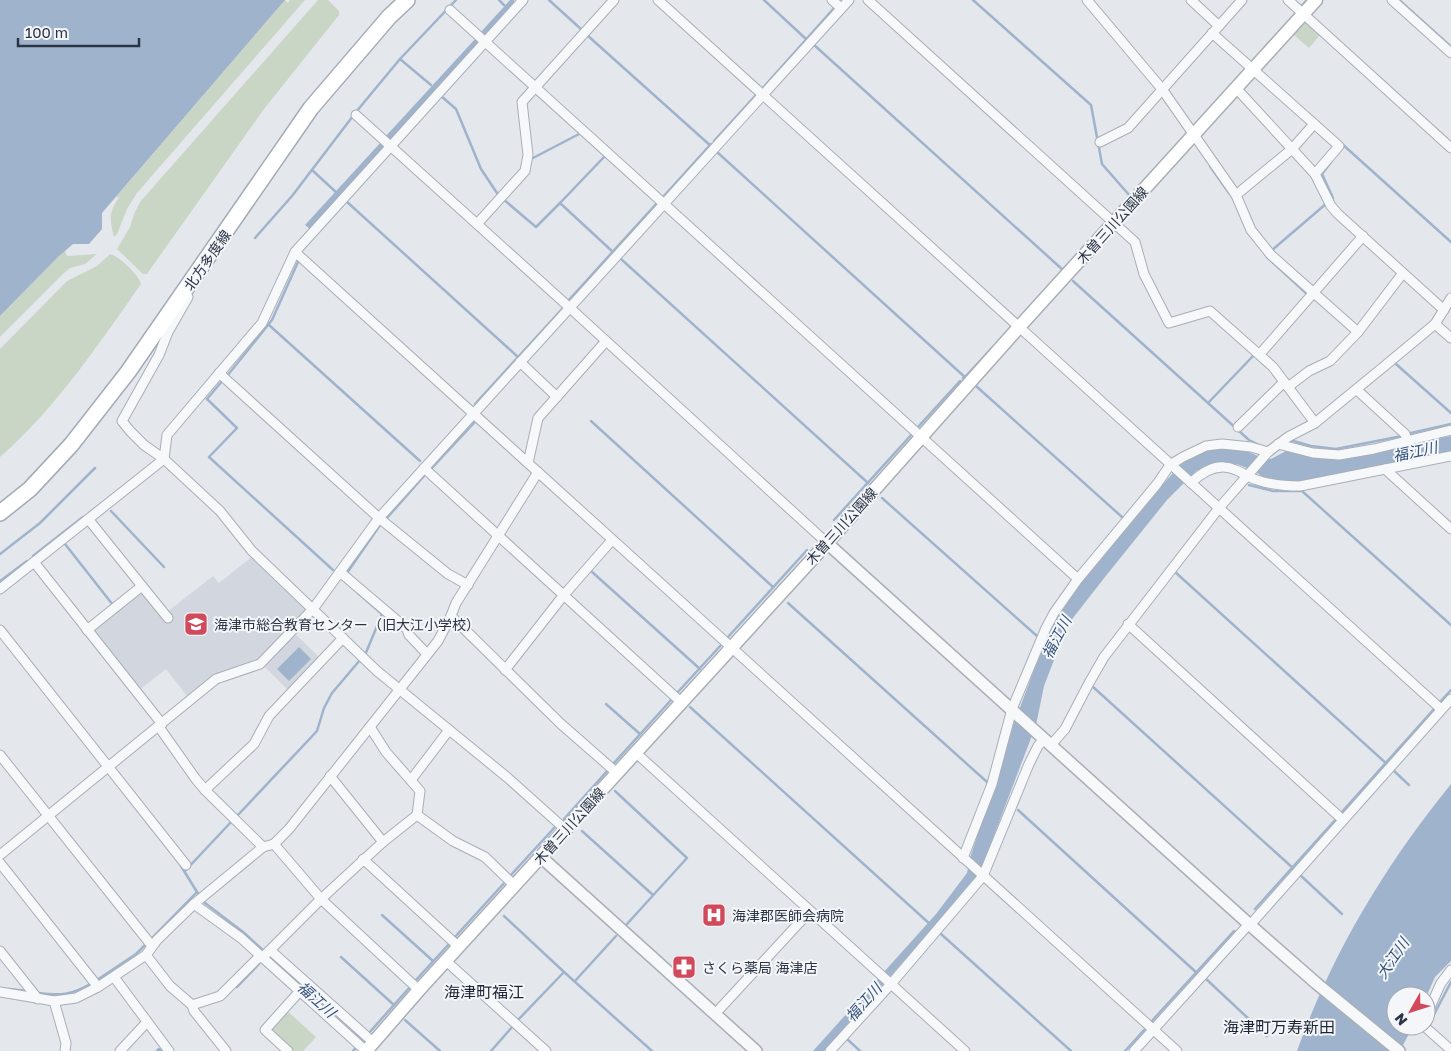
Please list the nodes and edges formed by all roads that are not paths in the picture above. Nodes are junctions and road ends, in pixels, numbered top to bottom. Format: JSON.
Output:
{"nodes":[{"id":1,"x":407,"y":0,"type":"edge"},
{"id":2,"x":614,"y":0,"type":"edge"},
{"id":3,"x":658,"y":0,"type":"edge"},
{"id":4,"x":832,"y":0,"type":"edge"},
{"id":5,"x":849,"y":0,"type":"edge"},
{"id":6,"x":868,"y":0,"type":"edge"},
{"id":7,"x":1087,"y":0,"type":"edge"},
{"id":8,"x":1190,"y":0,"type":"edge"},
{"id":9,"x":1242,"y":0,"type":"edge"},
{"id":10,"x":1288,"y":0,"type":"edge"},
{"id":11,"x":1316,"y":0,"type":"edge"},
{"id":12,"x":1392,"y":0,"type":"edge"},
{"id":13,"x":519,"y":1,"type":"edge"},
{"id":14,"x":841,"y":8,"type":"junction"},
{"id":15,"x":450,"y":10,"type":"dead end"},
{"id":16,"x":1304,"y":14,"type":"junction"},
{"id":17,"x":1216,"y":29,"type":"junction"},
{"id":18,"x":485,"y":41,"type":"junction"},
{"id":19,"x":1451,"y":54,"type":"edge"},
{"id":20,"x":1253,"y":69,"type":"junction"},
{"id":21,"x":534,"y":87,"type":"junction"},
{"id":22,"x":1236,"y":88,"type":"junction"},
{"id":23,"x":1162,"y":90,"type":"junction"},
{"id":24,"x":763,"y":95,"type":"junction"},
{"id":25,"x":356,"y":115,"type":"dead end"},
{"id":26,"x":1314,"y":124,"type":"junction"},
{"id":27,"x":1195,"y":134,"type":"junction"},
{"id":28,"x":1100,"y":142,"type":"dead end"},
{"id":29,"x":390,"y":145,"type":"junction"},
{"id":30,"x":1451,"y":148,"type":"edge"},
{"id":31,"x":1292,"y":149,"type":"junction"},
{"id":32,"x":1315,"y":174,"type":"junction"},
{"id":33,"x":1236,"y":195,"type":"junction"},
{"id":34,"x":664,"y":204,"type":"junction"},
{"id":35,"x":1114,"y":222,"type":"junction"},
{"id":36,"x":477,"y":224,"type":"junction"},
{"id":37,"x":1363,"y":236,"type":"junction"},
{"id":38,"x":295,"y":252,"type":"junction"},
{"id":39,"x":201,"y":270,"type":"junction"},
{"id":40,"x":1403,"y":273,"type":"junction"},
{"id":41,"x":1312,"y":293,"type":"junction"},
{"id":42,"x":1451,"y":298,"type":"edge"},
{"id":43,"x":569,"y":307,"type":"junction"},
{"id":44,"x":1444,"y":310,"type":"junction"},
{"id":45,"x":1435,"y":324,"type":"junction"},
{"id":46,"x":1019,"y":327,"type":"junction"},
{"id":47,"x":1358,"y":332,"type":"junction"},
{"id":48,"x":1451,"y":338,"type":"edge"},
{"id":49,"x":606,"y":341,"type":"junction"},
{"id":50,"x":1260,"y":354,"type":"junction"},
{"id":51,"x":520,"y":362,"type":"junction"},
{"id":52,"x":223,"y":376,"type":"junction"},
{"id":53,"x":1286,"y":385,"type":"junction"},
{"id":54,"x":1357,"y":390,"type":"junction"},
{"id":55,"x":557,"y":397,"type":"junction"},
{"id":56,"x":473,"y":413,"type":"junction"},
{"id":57,"x":1314,"y":423,"type":"junction"},
{"id":58,"x":1238,"y":427,"type":"dead end"},
{"id":59,"x":1451,"y":430,"type":"edge"},
{"id":60,"x":921,"y":437,"type":"junction"},
{"id":61,"x":1407,"y":440,"type":"junction"},
{"id":62,"x":1278,"y":444,"type":"junction"},
{"id":63,"x":1267,"y":453,"type":"junction"},
{"id":64,"x":1451,"y":456,"type":"edge"},
{"id":65,"x":164,"y":459,"type":"junction"},
{"id":66,"x":528,"y":463,"type":"junction"},
{"id":67,"x":1171,"y":466,"type":"junction"},
{"id":68,"x":424,"y":468,"type":"junction"},
{"id":69,"x":1385,"y":469,"type":"junction"},
{"id":70,"x":538,"y":472,"type":"junction"},
{"id":71,"x":1247,"y":475,"type":"junction"},
{"id":72,"x":1190,"y":482,"type":"junction"},
{"id":73,"x":1219,"y":508,"type":"junction"},
{"id":74,"x":0,"y":513,"type":"edge"},
{"id":75,"x":379,"y":518,"type":"junction"},
{"id":76,"x":89,"y":520,"type":"junction"},
{"id":77,"x":1451,"y":529,"type":"edge"},
{"id":78,"x":498,"y":536,"type":"junction"},
{"id":79,"x":612,"y":540,"type":"junction"},
{"id":80,"x":827,"y":543,"type":"junction"},
{"id":81,"x":34,"y":562,"type":"junction"},
{"id":82,"x":340,"y":572,"type":"junction"},
{"id":83,"x":1078,"y":579,"type":"junction"},
{"id":84,"x":468,"y":585,"type":"junction"},
{"id":85,"x":142,"y":586,"type":"junction"},
{"id":86,"x":0,"y":589,"type":"edge"},
{"id":87,"x":563,"y":596,"type":"junction"},
{"id":88,"x":313,"y":609,"type":"junction"},
{"id":89,"x":451,"y":616,"type":"junction"},
{"id":90,"x":168,"y":618,"type":"dead end"},
{"id":91,"x":1128,"y":624,"type":"junction"},
{"id":92,"x":0,"y":630,"type":"edge"},
{"id":93,"x":87,"y":630,"type":"junction"},
{"id":94,"x":343,"y":638,"type":"junction"},
{"id":95,"x":731,"y":647,"type":"junction"},
{"id":96,"x":427,"y":654,"type":"junction"},
{"id":97,"x":505,"y":670,"type":"junction"},
{"id":98,"x":399,"y":690,"type":"junction"},
{"id":99,"x":1451,"y":699,"type":"edge"},
{"id":100,"x":681,"y":702,"type":"junction"},
{"id":101,"x":1441,"y":709,"type":"junction"},
{"id":102,"x":1013,"y":710,"type":"junction"},
{"id":103,"x":160,"y":726,"type":"junction"},
{"id":104,"x":370,"y":727,"type":"junction"},
{"id":105,"x":449,"y":730,"type":"junction"},
{"id":106,"x":1044,"y":738,"type":"junction"},
{"id":107,"x":635,"y":752,"type":"junction"},
{"id":108,"x":0,"y":755,"type":"edge"},
{"id":109,"x":109,"y":768,"type":"junction"},
{"id":110,"x":617,"y":773,"type":"junction"},
{"id":111,"x":330,"y":776,"type":"junction"},
{"id":112,"x":411,"y":780,"type":"junction"},
{"id":113,"x":205,"y":790,"type":"junction"},
{"id":114,"x":417,"y":815,"type":"junction"},
{"id":115,"x":48,"y":817,"type":"junction"},
{"id":116,"x":1343,"y":820,"type":"junction"},
{"id":117,"x":566,"y":830,"type":"junction"},
{"id":118,"x":383,"y":842,"type":"junction"},
{"id":119,"x":274,"y":844,"type":"junction"},
{"id":120,"x":263,"y":847,"type":"junction"},
{"id":121,"x":0,"y":855,"type":"edge"},
{"id":122,"x":541,"y":857,"type":"junction"},
{"id":123,"x":363,"y":859,"type":"junction"},
{"id":124,"x":965,"y":859,"type":"junction"},
{"id":125,"x":0,"y":863,"type":"edge"},
{"id":126,"x":186,"y":865,"type":"dead end"},
{"id":127,"x":982,"y":875,"type":"junction"},
{"id":128,"x":515,"y":886,"type":"junction"},
{"id":129,"x":321,"y":899,"type":"junction"},
{"id":130,"x":194,"y":904,"type":"junction"},
{"id":131,"x":810,"y":911,"type":"junction"},
{"id":132,"x":1250,"y":924,"type":"junction"},
{"id":133,"x":152,"y":946,"type":"junction"},
{"id":134,"x":459,"y":947,"type":"junction"},
{"id":135,"x":270,"y":950,"type":"junction"},
{"id":136,"x":0,"y":951,"type":"edge"},
{"id":137,"x":146,"y":955,"type":"junction"},
{"id":138,"x":261,"y":957,"type":"junction"},
{"id":139,"x":446,"y":961,"type":"junction"},
{"id":140,"x":1451,"y":970,"type":"edge"},
{"id":141,"x":114,"y":977,"type":"junction"},
{"id":142,"x":887,"y":980,"type":"junction"},
{"id":143,"x":98,"y":987,"type":"junction"},
{"id":144,"x":419,"y":990,"type":"junction"},
{"id":145,"x":0,"y":992,"type":"edge"},
{"id":146,"x":299,"y":992,"type":"junction"},
{"id":147,"x":1436,"y":995,"type":"edge"},
{"id":148,"x":38,"y":999,"type":"junction"},
{"id":149,"x":54,"y":1001,"type":"junction"},
{"id":150,"x":192,"y":1005,"type":"junction"},
{"id":151,"x":715,"y":1014,"type":"junction"},
{"id":152,"x":147,"y":1022,"type":"junction"},
{"id":153,"x":1153,"y":1030,"type":"junction"},
{"id":154,"x":1435,"y":1036,"type":"edge"},
{"id":155,"x":368,"y":1049,"type":"edge"},
{"id":156,"x":1451,"y":1050,"type":"edge"},
{"id":157,"x":64,"y":1051,"type":"edge"},
{"id":158,"x":120,"y":1051,"type":"edge"},
{"id":159,"x":169,"y":1051,"type":"edge"},
{"id":160,"x":226,"y":1051,"type":"edge"},
{"id":161,"x":288,"y":1051,"type":"edge"},
{"id":162,"x":546,"y":1051,"type":"edge"},
{"id":163,"x":756,"y":1051,"type":"edge"},
{"id":164,"x":830,"y":1051,"type":"edge"},
{"id":165,"x":965,"y":1051,"type":"edge"},
{"id":166,"x":1134,"y":1051,"type":"edge"},
{"id":167,"x":1177,"y":1051,"type":"edge"},
{"id":168,"x":1399,"y":1051,"type":"edge"}],
"edges":[{"from":1,"to":39,"type":"main road","name":"北方多度線"},
{"from":2,"to":21,"type":"street"},
{"from":3,"to":24,"type":"street"},
{"from":4,"to":14,"type":"street"},
{"from":5,"to":14,"type":"street"},
{"from":6,"to":35,"type":"street"},
{"from":7,"to":23,"type":"street"},
{"from":8,"to":17,"type":"street"},
{"from":9,"to":17,"type":"street"},
{"from":10,"to":16,"type":"street"},
{"from":11,"to":16,"type":"main road","name":"木曽三川公園線"},
{"from":12,"to":19,"type":"street"},
{"from":13,"to":18,"type":"street"},
{"from":14,"to":24,"type":"street"},
{"from":15,"to":18,"type":"street"},
{"from":16,"to":20,"type":"main road","name":"木曽三川公園線"},
{"from":16,"to":30,"type":"street"},
{"from":17,"to":20,"type":"street"},
{"from":17,"to":23,"type":"street"},
{"from":18,"to":21,"type":"street"},
{"from":18,"to":29,"type":"street"},
{"from":20,"to":22,"type":"main road","name":"木曽三川公園線"},
{"from":20,"to":26,"type":"street"},
{"from":21,"to":34,"type":"street"},
{"from":21,"to":36,"type":"street"},
{"from":22,"to":27,"type":"main road","name":"木曽三川公園線"},
{"from":22,"to":31,"type":"street"},
{"from":23,"to":27,"type":"street"},
{"from":23,"to":28,"type":"street"},
{"from":24,"to":34,"type":"street"},
{"from":24,"to":46,"type":"street"},
{"from":25,"to":29,"type":"street"},
{"from":26,"to":31,"type":"street"},
{"from":26,"to":32,"type":"street"},
{"from":27,"to":33,"type":"street"},
{"from":27,"to":35,"type":"main road","name":"木曽三川公園線"},
{"from":29,"to":36,"type":"street"},
{"from":29,"to":38,"type":"street"},
{"from":31,"to":32,"type":"street"},
{"from":31,"to":33,"type":"street"},
{"from":32,"to":37,"type":"street"},
{"from":33,"to":41,"type":"street"},
{"from":34,"to":43,"type":"street"},
{"from":34,"to":60,"type":"street"},
{"from":35,"to":46,"type":"main road","name":"木曽三川公園線"},
{"from":35,"to":50,"type":"street"},
{"from":36,"to":43,"type":"street"},
{"from":37,"to":40,"type":"street"},
{"from":37,"to":41,"type":"street"},
{"from":38,"to":52,"type":"street"},
{"from":38,"to":56,"type":"street"},
{"from":39,"to":65,"type":"street"},
{"from":39,"to":74,"type":"main road","name":"北方多度線"},
{"from":40,"to":44,"type":"street"},
{"from":40,"to":47,"type":"street"},
{"from":41,"to":47,"type":"street"},
{"from":41,"to":50,"type":"street"},
{"from":42,"to":44,"type":"street"},
{"from":43,"to":49,"type":"street"},
{"from":43,"to":51,"type":"street"},
{"from":44,"to":45,"type":"street"},
{"from":45,"to":48,"type":"street"},
{"from":45,"to":54,"type":"street"},
{"from":46,"to":60,"type":"main road","name":"木曽三川公園線"},
{"from":46,"to":67,"type":"street"},
{"from":47,"to":53,"type":"street"},
{"from":49,"to":55,"type":"street"},
{"from":49,"to":80,"type":"street"},
{"from":50,"to":53,"type":"street"},
{"from":51,"to":55,"type":"street"},
{"from":51,"to":56,"type":"street"},
{"from":52,"to":65,"type":"street"},
{"from":52,"to":75,"type":"street"},
{"from":53,"to":57,"type":"street"},
{"from":53,"to":58,"type":"street"},
{"from":54,"to":57,"type":"street"},
{"from":54,"to":61,"type":"street"},
{"from":55,"to":66,"type":"street"},
{"from":56,"to":66,"type":"street"},
{"from":56,"to":68,"type":"street"},
{"from":57,"to":62,"type":"street"},
{"from":59,"to":61,"type":"street"},
{"from":60,"to":80,"type":"main road","name":"木曽三川公園線"},
{"from":60,"to":83,"type":"street"},
{"from":61,"to":62,"type":"street"},
{"from":62,"to":63,"type":"street"},
{"from":63,"to":67,"type":"street"},
{"from":63,"to":71,"type":"street"},
{"from":64,"to":69,"type":"street"},
{"from":65,"to":76,"type":"street"},
{"from":65,"to":88,"type":"street"},
{"from":66,"to":70,"type":"street"},
{"from":67,"to":72,"type":"street"},
{"from":67,"to":83,"type":"street"},
{"from":68,"to":75,"type":"street"},
{"from":68,"to":78,"type":"street"},
{"from":69,"to":71,"type":"street"},
{"from":69,"to":77,"type":"street"},
{"from":70,"to":78,"type":"street"},
{"from":70,"to":79,"type":"street"},
{"from":71,"to":72,"type":"street"},
{"from":71,"to":73,"type":"street"},
{"from":72,"to":73,"type":"street"},
{"from":73,"to":91,"type":"street"},
{"from":73,"to":101,"type":"street"},
{"from":75,"to":82,"type":"street"},
{"from":75,"to":84,"type":"street"},
{"from":76,"to":81,"type":"street"},
{"from":76,"to":85,"type":"street"},
{"from":78,"to":84,"type":"street"},
{"from":78,"to":87,"type":"street"},
{"from":79,"to":87,"type":"street"},
{"from":79,"to":95,"type":"street"},
{"from":80,"to":95,"type":"main road","name":"木曽三川公園線"},
{"from":80,"to":102,"type":"street"},
{"from":81,"to":86,"type":"street"},
{"from":81,"to":93,"type":"street"},
{"from":82,"to":88,"type":"street"},
{"from":82,"to":96,"type":"street"},
{"from":83,"to":102,"type":"street"},
{"from":84,"to":89,"type":"street"},
{"from":85,"to":90,"type":"street"},
{"from":85,"to":93,"type":"street"},
{"from":87,"to":97,"type":"street"},
{"from":87,"to":100,"type":"street"},
{"from":88,"to":94,"type":"street"},
{"from":88,"to":103,"type":"street"},
{"from":89,"to":96,"type":"street"},
{"from":89,"to":97,"type":"street"},
{"from":91,"to":106,"type":"street"},
{"from":91,"to":116,"type":"street"},
{"from":92,"to":109,"type":"street"},
{"from":93,"to":103,"type":"street"},
{"from":94,"to":98,"type":"street"},
{"from":94,"to":113,"type":"street"},
{"from":95,"to":100,"type":"main road","name":"木曽三川公園線"},
{"from":95,"to":124,"type":"street"},
{"from":96,"to":98,"type":"street"},
{"from":97,"to":110,"type":"street"},
{"from":98,"to":104,"type":"street"},
{"from":98,"to":105,"type":"street"},
{"from":99,"to":101,"type":"street"},
{"from":100,"to":107,"type":"main road","name":"木曽三川公園線"},
{"from":101,"to":116,"type":"street"},
{"from":102,"to":106,"type":"street"},
{"from":102,"to":124,"type":"street"},
{"from":103,"to":109,"type":"street"},
{"from":103,"to":113,"type":"street"},
{"from":104,"to":111,"type":"street"},
{"from":104,"to":112,"type":"street"},
{"from":105,"to":112,"type":"street"},
{"from":105,"to":117,"type":"street"},
{"from":106,"to":127,"type":"street"},
{"from":106,"to":132,"type":"street"},
{"from":107,"to":110,"type":"main road","name":"木曽三川公園線"},
{"from":107,"to":131,"type":"street"},
{"from":108,"to":115,"type":"street"},
{"from":109,"to":115,"type":"street"},
{"from":109,"to":126,"type":"street"},
{"from":110,"to":117,"type":"main road","name":"木曽三川公園線"},
{"from":111,"to":118,"type":"street"},
{"from":111,"to":119,"type":"street"},
{"from":112,"to":114,"type":"street"},
{"from":113,"to":120,"type":"street"},
{"from":114,"to":118,"type":"street"},
{"from":114,"to":128,"type":"street"},
{"from":115,"to":121,"type":"street"},
{"from":115,"to":133,"type":"street"},
{"from":116,"to":132,"type":"street"},
{"from":117,"to":122,"type":"main road","name":"木曽三川公園線"},
{"from":118,"to":123,"type":"street"},
{"from":119,"to":120,"type":"street"},
{"from":119,"to":129,"type":"street"},
{"from":120,"to":130,"type":"street"},
{"from":122,"to":128,"type":"main road","name":"木曽三川公園線"},
{"from":122,"to":151,"type":"street"},
{"from":123,"to":129,"type":"street"},
{"from":123,"to":134,"type":"street"},
{"from":124,"to":127,"type":"street"},
{"from":125,"to":143,"type":"street"},
{"from":127,"to":142,"type":"street"},
{"from":127,"to":153,"type":"street"},
{"from":128,"to":134,"type":"main road","name":"木曽三川公園線"},
{"from":129,"to":135,"type":"street"},
{"from":129,"to":144,"type":"street"},
{"from":130,"to":133,"type":"street"},
{"from":130,"to":138,"type":"street"},
{"from":131,"to":142,"type":"street"},
{"from":131,"to":151,"type":"street"},
{"from":132,"to":153,"type":"street"},
{"from":132,"to":168,"type":"street"},
{"from":133,"to":137,"type":"street"},
{"from":134,"to":139,"type":"main road","name":"木曽三川公園線"},
{"from":135,"to":138,"type":"street"},
{"from":135,"to":155,"type":"street"},
{"from":136,"to":148,"type":"street"},
{"from":137,"to":141,"type":"street"},
{"from":137,"to":150,"type":"street"},
{"from":138,"to":146,"type":"street"},
{"from":138,"to":150,"type":"street"},
{"from":139,"to":144,"type":"main road","name":"木曽三川公園線"},
{"from":139,"to":162,"type":"street"},
{"from":140,"to":147,"type":"street"},
{"from":141,"to":143,"type":"street"},
{"from":141,"to":152,"type":"street"},
{"from":142,"to":164,"type":"street"},
{"from":142,"to":165,"type":"street"},
{"from":143,"to":149,"type":"street"},
{"from":144,"to":155,"type":"main road","name":"木曽三川公園線"},
{"from":145,"to":148,"type":"street"},
{"from":146,"to":155,"type":"street"},
{"from":146,"to":161,"type":"street"},
{"from":148,"to":149,"type":"street"},
{"from":149,"to":157,"type":"street"},
{"from":150,"to":160,"type":"street"},
{"from":151,"to":163,"type":"street"},
{"from":152,"to":158,"type":"street"},
{"from":152,"to":159,"type":"street"},
{"from":153,"to":166,"type":"street"},
{"from":153,"to":167,"type":"street"},
{"from":154,"to":156,"type":"street"}]}
